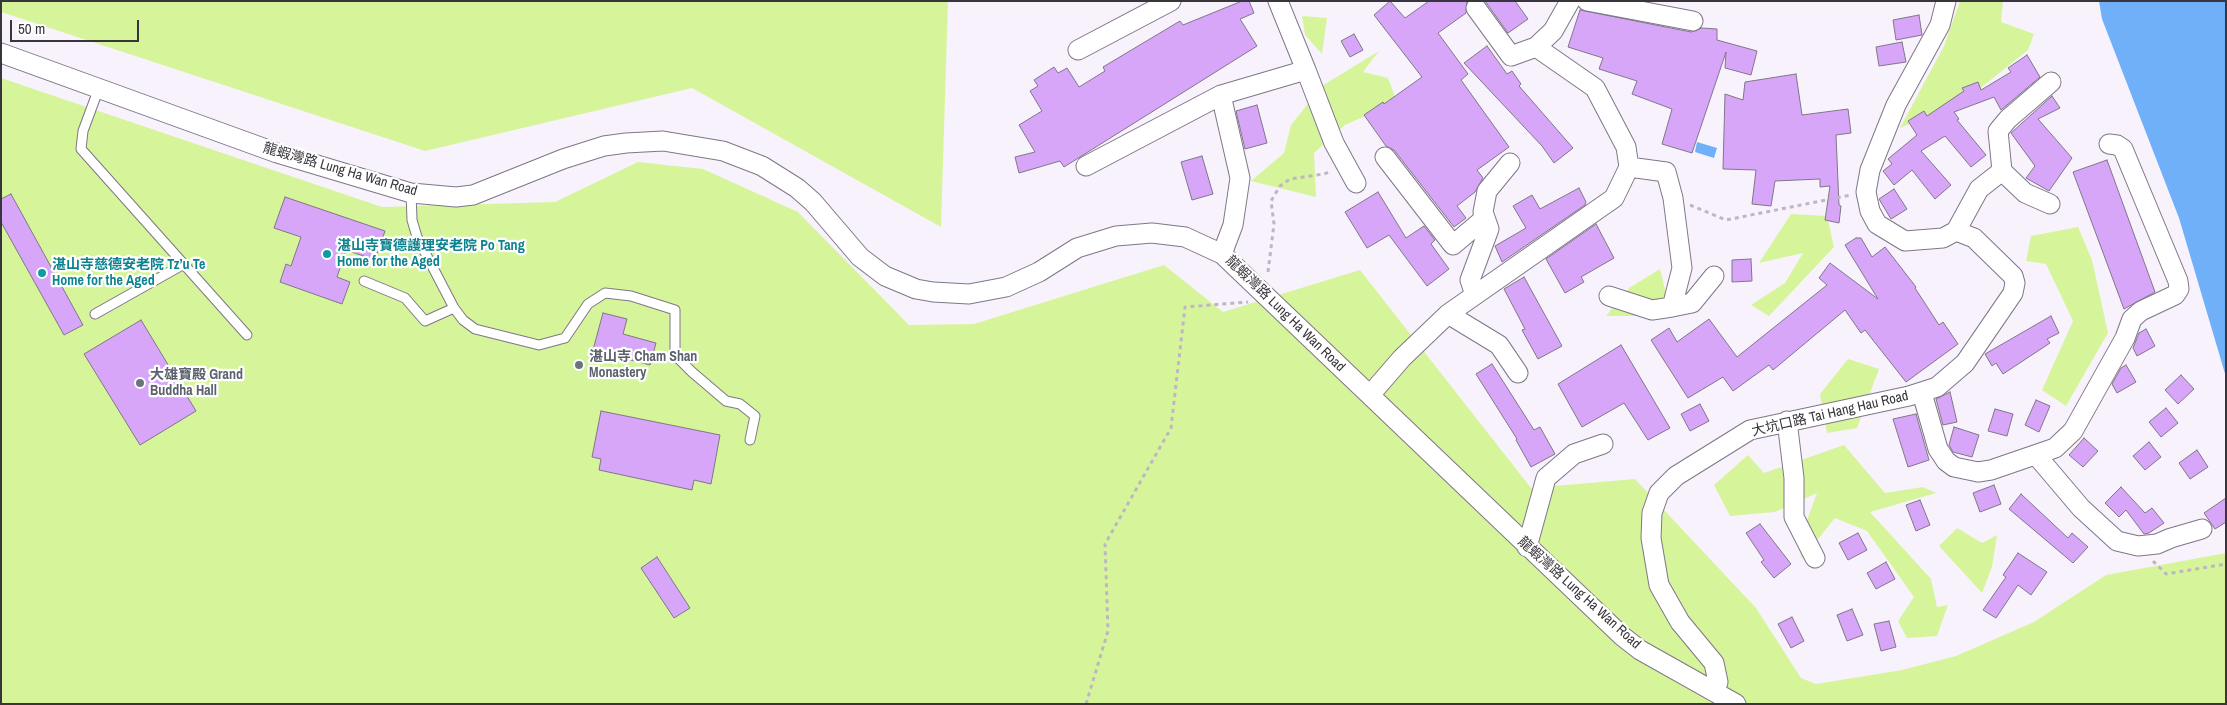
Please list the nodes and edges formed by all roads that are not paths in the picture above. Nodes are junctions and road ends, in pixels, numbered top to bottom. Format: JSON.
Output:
{"nodes":[{"id":1,"x":1170,"y":1,"type":"edge"},
{"id":2,"x":1278,"y":1,"type":"edge"},
{"id":3,"x":1570,"y":1,"type":"edge"},
{"id":4,"x":1587,"y":1,"type":"edge"},
{"id":5,"x":1946,"y":1,"type":"edge"},
{"id":6,"x":1476,"y":8,"type":"dead end"},
{"id":7,"x":1693,"y":21,"type":"dead end"},
{"id":8,"x":1536,"y":47,"type":"junction"},
{"id":9,"x":1078,"y":50,"type":"dead end"},
{"id":10,"x":1,"y":53,"type":"edge"},
{"id":11,"x":1306,"y":70,"type":"junction"},
{"id":12,"x":2051,"y":82,"type":"dead end"},
{"id":13,"x":99,"y":88,"type":"junction"},
{"id":14,"x":1221,"y":95,"type":"junction"},
{"id":15,"x":2109,"y":144,"type":"dead end"},
{"id":16,"x":1385,"y":158,"type":"dead end"},
{"id":17,"x":1510,"y":163,"type":"dead end"},
{"id":18,"x":1086,"y":166,"type":"dead end"},
{"id":19,"x":1629,"y":167,"type":"junction"},
{"id":20,"x":2002,"y":171,"type":"junction"},
{"id":21,"x":1356,"y":183,"type":"dead end"},
{"id":22,"x":411,"y":192,"type":"junction"},
{"id":23,"x":2050,"y":204,"type":"dead end"},
{"id":24,"x":1485,"y":218,"type":"junction"},
{"id":25,"x":1956,"y":231,"type":"junction"},
{"id":26,"x":1222,"y":254,"type":"junction"},
{"id":27,"x":184,"y":264,"type":"junction"},
{"id":28,"x":1714,"y":276,"type":"dead end"},
{"id":29,"x":364,"y":281,"type":"dead end"},
{"id":30,"x":1475,"y":295,"type":"junction"},
{"id":31,"x":1609,"y":296,"type":"dead end"},
{"id":32,"x":1672,"y":306,"type":"junction"},
{"id":33,"x":454,"y":308,"type":"junction"},
{"id":34,"x":95,"y":314,"type":"dead end"},
{"id":35,"x":1448,"y":314,"type":"junction"},
{"id":36,"x":247,"y":335,"type":"dead end"},
{"id":37,"x":1518,"y":373,"type":"dead end"},
{"id":38,"x":1922,"y":393,"type":"junction"},
{"id":39,"x":1370,"y":395,"type":"junction"},
{"id":40,"x":1787,"y":421,"type":"junction"},
{"id":41,"x":750,"y":440,"type":"dead end"},
{"id":42,"x":1603,"y":444,"type":"dead end"},
{"id":43,"x":2036,"y":455,"type":"junction"},
{"id":44,"x":2202,"y":529,"type":"dead end"},
{"id":45,"x":1527,"y":547,"type":"junction"},
{"id":46,"x":1815,"y":558,"type":"dead end"},
{"id":47,"x":1715,"y":692,"type":"junction"},
{"id":48,"x":1736,"y":704,"type":"edge"}],
"edges":[{"from":1,"to":9,"type":"street"},
{"from":2,"to":11,"type":"street"},
{"from":3,"to":8,"type":"street"},
{"from":4,"to":7,"type":"street"},
{"from":5,"to":25,"type":"street"},
{"from":6,"to":8,"type":"street"},
{"from":8,"to":19,"type":"street"},
{"from":10,"to":13,"type":"street","name":"龍蝦灣路 Lung Ha Wan Road"},
{"from":11,"to":14,"type":"street"},
{"from":11,"to":21,"type":"street"},
{"from":12,"to":20,"type":"street"},
{"from":13,"to":22,"type":"street","name":"龍蝦灣路 Lung Ha Wan Road"},
{"from":13,"to":27,"type":"lane"},
{"from":14,"to":18,"type":"street"},
{"from":14,"to":26,"type":"street"},
{"from":15,"to":43,"type":"street"},
{"from":16,"to":24,"type":"street"},
{"from":17,"to":24,"type":"street"},
{"from":19,"to":30,"type":"street"},
{"from":19,"to":32,"type":"street"},
{"from":20,"to":23,"type":"street"},
{"from":20,"to":25,"type":"street"},
{"from":22,"to":26,"type":"street","name":"龍蝦灣路 Lung Ha Wan Road"},
{"from":22,"to":33,"type":"lane"},
{"from":24,"to":30,"type":"street"},
{"from":25,"to":38,"type":"street","name":"大坑口路 Tai Hang Hau Road"},
{"from":26,"to":39,"type":"street","name":"龍蝦灣路 Lung Ha Wan Road"},
{"from":27,"to":34,"type":"lane"},
{"from":27,"to":36,"type":"lane"},
{"from":28,"to":32,"type":"street"},
{"from":29,"to":33,"type":"lane"},
{"from":30,"to":35,"type":"street"},
{"from":31,"to":32,"type":"street"},
{"from":33,"to":41,"type":"lane"},
{"from":35,"to":37,"type":"street"},
{"from":35,"to":39,"type":"street"},
{"from":38,"to":40,"type":"street","name":"大坑口路 Tai Hang Hau Road"},
{"from":38,"to":43,"type":"street"},
{"from":39,"to":45,"type":"street","name":"龍蝦灣路 Lung Ha Wan Road"},
{"from":40,"to":46,"type":"street"},
{"from":40,"to":47,"type":"street","name":"大坑口路 Tai Hang Hau Road"},
{"from":42,"to":45,"type":"street"},
{"from":43,"to":44,"type":"street"},
{"from":45,"to":47,"type":"street","name":"龍蝦灣路 Lung Ha Wan Road"},
{"from":47,"to":48,"type":"street","name":"龍蝦灣路 Lung Ha Wan Road"}]}
